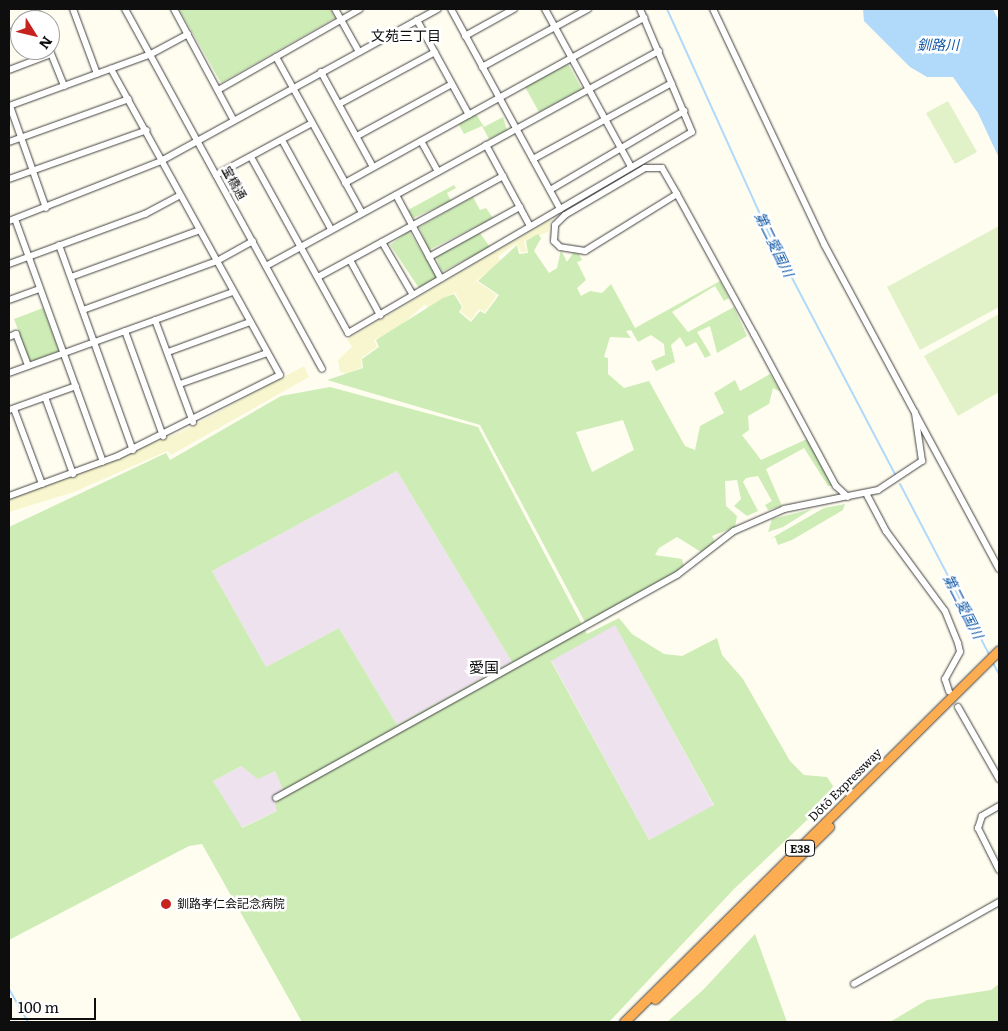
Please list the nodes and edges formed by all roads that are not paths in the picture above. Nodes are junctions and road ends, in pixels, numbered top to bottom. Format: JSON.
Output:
{"nodes":[{"id":1,"x":73,"y":9,"type":"edge"},
{"id":2,"x":126,"y":9,"type":"edge"},
{"id":3,"x":174,"y":9,"type":"edge"},
{"id":4,"x":335,"y":9,"type":"edge"},
{"id":5,"x":360,"y":9,"type":"edge"},
{"id":6,"x":438,"y":9,"type":"edge"},
{"id":7,"x":451,"y":9,"type":"edge"},
{"id":8,"x":514,"y":9,"type":"edge"},
{"id":9,"x":544,"y":9,"type":"edge"},
{"id":10,"x":588,"y":9,"type":"edge"},
{"id":11,"x":640,"y":9,"type":"edge"},
{"id":12,"x":713,"y":9,"type":"edge"},
{"id":13,"x":644,"y":18,"type":"junction"},
{"id":14,"x":340,"y":19,"type":"junction"},
{"id":15,"x":418,"y":20,"type":"junction"},
{"id":16,"x":555,"y":27,"type":"junction"},
{"id":17,"x":188,"y":34,"type":"junction"},
{"id":18,"x":465,"y":36,"type":"junction"},
{"id":19,"x":659,"y":51,"type":"junction"},
{"id":20,"x":359,"y":52,"type":"junction"},
{"id":21,"x":435,"y":52,"type":"junction"},
{"id":22,"x":151,"y":54,"type":"junction"},
{"id":23,"x":276,"y":57,"type":"junction"},
{"id":24,"x":571,"y":58,"type":"junction"},
{"id":25,"x":32,"y":60,"type":"edge"},
{"id":26,"x":54,"y":60,"type":"edge"},
{"id":27,"x":482,"y":67,"type":"junction"},
{"id":28,"x":111,"y":69,"type":"junction"},
{"id":29,"x":9,"y":70,"type":"edge"},
{"id":30,"x":321,"y":72,"type":"junction"},
{"id":31,"x":97,"y":74,"type":"junction"},
{"id":32,"x":672,"y":83,"type":"junction"},
{"id":33,"x":452,"y":84,"type":"junction"},
{"id":34,"x":64,"y":86,"type":"junction"},
{"id":35,"x":292,"y":87,"type":"junction"},
{"id":36,"x":218,"y":90,"type":"junction"},
{"id":37,"x":588,"y":90,"type":"junction"},
{"id":38,"x":500,"y":97,"type":"junction"},
{"id":39,"x":129,"y":100,"type":"junction"},
{"id":40,"x":339,"y":104,"type":"junction"},
{"id":41,"x":9,"y":106,"type":"edge"},
{"id":42,"x":684,"y":111,"type":"junction"},
{"id":43,"x":469,"y":114,"type":"junction"},
{"id":44,"x":234,"y":119,"type":"junction"},
{"id":45,"x":605,"y":120,"type":"junction"},
{"id":46,"x":312,"y":123,"type":"junction"},
{"id":47,"x":517,"y":128,"type":"junction"},
{"id":48,"x":146,"y":130,"type":"junction"},
{"id":49,"x":356,"y":136,"type":"junction"},
{"id":50,"x":23,"y":137,"type":"junction"},
{"id":51,"x":197,"y":140,"type":"junction"},
{"id":52,"x":282,"y":140,"type":"junction"},
{"id":53,"x":421,"y":141,"type":"junction"},
{"id":54,"x":9,"y":142,"type":"edge"},
{"id":55,"x":486,"y":145,"type":"junction"},
{"id":56,"x":621,"y":149,"type":"junction"},
{"id":57,"x":250,"y":157,"type":"junction"},
{"id":58,"x":533,"y":159,"type":"junction"},
{"id":59,"x":161,"y":161,"type":"junction"},
{"id":60,"x":373,"y":167,"type":"junction"},
{"id":61,"x":631,"y":167,"type":"junction"},
{"id":62,"x":32,"y":171,"type":"junction"},
{"id":63,"x":438,"y":172,"type":"junction"},
{"id":64,"x":216,"y":175,"type":"junction"},
{"id":65,"x":503,"y":176,"type":"junction"},
{"id":66,"x":9,"y":179,"type":"edge"},
{"id":67,"x":345,"y":183,"type":"junction"},
{"id":68,"x":550,"y":190,"type":"junction"},
{"id":69,"x":676,"y":194,"type":"junction"},
{"id":70,"x":180,"y":195,"type":"junction"},
{"id":71,"x":396,"y":195,"type":"junction"},
{"id":72,"x":520,"y":207,"type":"junction"},
{"id":73,"x":46,"y":208,"type":"junction"},
{"id":74,"x":560,"y":209,"type":"junction"},
{"id":75,"x":362,"y":213,"type":"junction"},
{"id":76,"x":12,"y":220,"type":"edge"},
{"id":77,"x":413,"y":226,"type":"junction"},
{"id":78,"x":530,"y":226,"type":"junction"},
{"id":79,"x":331,"y":229,"type":"junction"},
{"id":80,"x":200,"y":230,"type":"junction"},
{"id":81,"x":252,"y":241,"type":"junction"},
{"id":82,"x":382,"y":242,"type":"junction"},
{"id":83,"x":59,"y":246,"type":"junction"},
{"id":84,"x":300,"y":247,"type":"junction"},
{"id":85,"x":29,"y":256,"type":"junction"},
{"id":86,"x":430,"y":256,"type":"junction"},
{"id":87,"x":350,"y":260,"type":"junction"},
{"id":88,"x":217,"y":261,"type":"junction"},
{"id":89,"x":9,"y":264,"type":"edge"},
{"id":90,"x":266,"y":266,"type":"junction"},
{"id":91,"x":71,"y":277,"type":"junction"},
{"id":92,"x":318,"y":277,"type":"junction"},
{"id":93,"x":441,"y":279,"type":"junction"},
{"id":94,"x":40,"y":289,"type":"junction"},
{"id":95,"x":233,"y":292,"type":"junction"},
{"id":96,"x":413,"y":296,"type":"junction"},
{"id":97,"x":9,"y":300,"type":"edge"},
{"id":98,"x":83,"y":310,"type":"junction"},
{"id":99,"x":380,"y":315,"type":"junction"},
{"id":100,"x":156,"y":320,"type":"junction"},
{"id":101,"x":250,"y":322,"type":"junction"},
{"id":102,"x":125,"y":330,"type":"junction"},
{"id":103,"x":9,"y":337,"type":"edge"},
{"id":104,"x":95,"y":342,"type":"junction"},
{"id":105,"x":168,"y":352,"type":"junction"},
{"id":106,"x":64,"y":353,"type":"junction"},
{"id":107,"x":266,"y":353,"type":"junction"},
{"id":108,"x":28,"y":366,"type":"junction"},
{"id":109,"x":322,"y":369,"type":"dead end"},
{"id":110,"x":9,"y":373,"type":"edge"},
{"id":111,"x":180,"y":384,"type":"junction"},
{"id":112,"x":76,"y":386,"type":"junction"},
{"id":113,"x":45,"y":397,"type":"junction"},
{"id":114,"x":11,"y":410,"type":"edge"},
{"id":115,"x":915,"y":412,"type":"junction"},
{"id":116,"x":193,"y":422,"type":"junction"},
{"id":117,"x":163,"y":436,"type":"junction"},
{"id":118,"x":133,"y":450,"type":"junction"},
{"id":119,"x":103,"y":462,"type":"junction"},
{"id":120,"x":73,"y":474,"type":"junction"},
{"id":121,"x":42,"y":484,"type":"junction"},
{"id":122,"x":10,"y":493,"type":"edge"},
{"id":123,"x":848,"y":496,"type":"junction"},
{"id":124,"x":867,"y":496,"type":"junction"},
{"id":125,"x":999,"y":569,"type":"edge"},
{"id":126,"x":999,"y":650,"type":"edge"},
{"id":127,"x":999,"y":658,"type":"edge"},
{"id":128,"x":978,"y":676,"type":"junction"},
{"id":129,"x":949,"y":691,"type":"dead end"},
{"id":130,"x":958,"y":708,"type":"dead end"},
{"id":131,"x":999,"y":779,"type":"edge"},
{"id":132,"x":276,"y":798,"type":"dead end"},
{"id":133,"x":999,"y":806,"type":"edge"},
{"id":134,"x":999,"y":870,"type":"edge"},
{"id":135,"x":999,"y":902,"type":"edge"},
{"id":136,"x":854,"y":984,"type":"dead end"},
{"id":137,"x":624,"y":1022,"type":"edge"},
{"id":138,"x":632,"y":1022,"type":"edge"}],
"edges":[{"from":1,"to":31,"type":"street"},
{"from":2,"to":22,"type":"street","name":"宝橋通"},
{"from":3,"to":17,"type":"street"},
{"from":4,"to":14,"type":"street"},
{"from":5,"to":14,"type":"street"},
{"from":6,"to":15,"type":"street"},
{"from":7,"to":18,"type":"street"},
{"from":8,"to":18,"type":"street"},
{"from":9,"to":16,"type":"street"},
{"from":10,"to":16,"type":"street"},
{"from":11,"to":13,"type":"street"},
{"from":12,"to":115,"type":"street"},
{"from":13,"to":19,"type":"street"},
{"from":13,"to":24,"type":"street"},
{"from":14,"to":20,"type":"street"},
{"from":14,"to":23,"type":"street"},
{"from":15,"to":20,"type":"street"},
{"from":15,"to":21,"type":"street"},
{"from":16,"to":24,"type":"street"},
{"from":16,"to":27,"type":"street"},
{"from":17,"to":22,"type":"street"},
{"from":17,"to":36,"type":"street"},
{"from":18,"to":27,"type":"street"},
{"from":19,"to":32,"type":"street"},
{"from":19,"to":37,"type":"street"},
{"from":20,"to":30,"type":"street"},
{"from":21,"to":33,"type":"street"},
{"from":21,"to":40,"type":"street"},
{"from":22,"to":28,"type":"street"},
{"from":22,"to":51,"type":"street","name":"宝橋通"},
{"from":23,"to":35,"type":"street"},
{"from":23,"to":36,"type":"street"},
{"from":24,"to":37,"type":"street"},
{"from":24,"to":38,"type":"street"},
{"from":25,"to":29,"type":"street"},
{"from":26,"to":34,"type":"street"},
{"from":27,"to":38,"type":"street"},
{"from":28,"to":31,"type":"street"},
{"from":28,"to":39,"type":"street"},
{"from":30,"to":35,"type":"street"},
{"from":30,"to":40,"type":"street"},
{"from":31,"to":34,"type":"street"},
{"from":32,"to":42,"type":"street"},
{"from":32,"to":45,"type":"street"},
{"from":33,"to":43,"type":"street"},
{"from":33,"to":49,"type":"street"},
{"from":34,"to":41,"type":"street"},
{"from":35,"to":44,"type":"street"},
{"from":35,"to":46,"type":"street"},
{"from":36,"to":44,"type":"street"},
{"from":37,"to":45,"type":"street"},
{"from":37,"to":47,"type":"street"},
{"from":38,"to":43,"type":"street"},
{"from":38,"to":47,"type":"street"},
{"from":39,"to":48,"type":"street"},
{"from":39,"to":50,"type":"street"},
{"from":40,"to":49,"type":"street"},
{"from":41,"to":50,"type":"street"},
{"from":42,"to":56,"type":"street"},
{"from":42,"to":61,"type":"street"},
{"from":43,"to":53,"type":"street"},
{"from":44,"to":51,"type":"street"},
{"from":45,"to":56,"type":"street"},
{"from":45,"to":58,"type":"street"},
{"from":46,"to":52,"type":"street"},
{"from":46,"to":67,"type":"street"},
{"from":47,"to":55,"type":"street"},
{"from":47,"to":58,"type":"street"},
{"from":48,"to":59,"type":"street"},
{"from":48,"to":62,"type":"street"},
{"from":49,"to":60,"type":"street"},
{"from":50,"to":54,"type":"street"},
{"from":50,"to":62,"type":"street"},
{"from":51,"to":59,"type":"street"},
{"from":51,"to":64,"type":"street","name":"宝橋通"},
{"from":52,"to":57,"type":"street"},
{"from":52,"to":79,"type":"street"},
{"from":53,"to":60,"type":"street"},
{"from":53,"to":63,"type":"street"},
{"from":55,"to":63,"type":"street"},
{"from":55,"to":65,"type":"street"},
{"from":56,"to":61,"type":"street"},
{"from":56,"to":68,"type":"street"},
{"from":57,"to":64,"type":"street"},
{"from":57,"to":84,"type":"street"},
{"from":58,"to":68,"type":"street"},
{"from":59,"to":70,"type":"street"},
{"from":59,"to":73,"type":"street"},
{"from":60,"to":67,"type":"street"},
{"from":61,"to":74,"type":"street"},
{"from":62,"to":66,"type":"street"},
{"from":62,"to":73,"type":"street"},
{"from":63,"to":71,"type":"street"},
{"from":64,"to":81,"type":"street","name":"宝橋通"},
{"from":65,"to":72,"type":"street"},
{"from":65,"to":77,"type":"street"},
{"from":67,"to":75,"type":"street"},
{"from":68,"to":74,"type":"street"},
{"from":69,"to":69,"type":"street"},
{"from":69,"to":123,"type":"street"},
{"from":70,"to":80,"type":"street"},
{"from":70,"to":83,"type":"street"},
{"from":71,"to":75,"type":"street"},
{"from":71,"to":77,"type":"street"},
{"from":72,"to":78,"type":"street"},
{"from":72,"to":86,"type":"street"},
{"from":73,"to":76,"type":"street"},
{"from":74,"to":78,"type":"street"},
{"from":75,"to":79,"type":"street"},
{"from":76,"to":85,"type":"street"},
{"from":77,"to":82,"type":"street"},
{"from":77,"to":86,"type":"street"},
{"from":78,"to":93,"type":"street"},
{"from":79,"to":84,"type":"street"},
{"from":80,"to":88,"type":"street"},
{"from":80,"to":91,"type":"street"},
{"from":81,"to":88,"type":"street"},
{"from":81,"to":90,"type":"street","name":"宝橋通"},
{"from":82,"to":87,"type":"street"},
{"from":82,"to":96,"type":"street"},
{"from":83,"to":85,"type":"street"},
{"from":83,"to":91,"type":"street"},
{"from":84,"to":90,"type":"street"},
{"from":84,"to":92,"type":"street"},
{"from":85,"to":89,"type":"street"},
{"from":85,"to":94,"type":"street"},
{"from":86,"to":93,"type":"street"},
{"from":87,"to":92,"type":"street"},
{"from":87,"to":99,"type":"street"},
{"from":88,"to":95,"type":"street"},
{"from":88,"to":98,"type":"street"},
{"from":90,"to":109,"type":"street","name":"宝橋通"},
{"from":91,"to":98,"type":"street"},
{"from":92,"to":99,"type":"street"},
{"from":93,"to":96,"type":"street"},
{"from":94,"to":97,"type":"street"},
{"from":94,"to":106,"type":"street"},
{"from":95,"to":100,"type":"street"},
{"from":95,"to":101,"type":"street"},
{"from":96,"to":99,"type":"street"},
{"from":98,"to":104,"type":"street"},
{"from":100,"to":102,"type":"street"},
{"from":100,"to":105,"type":"street"},
{"from":101,"to":105,"type":"street"},
{"from":101,"to":107,"type":"street"},
{"from":102,"to":104,"type":"street"},
{"from":102,"to":117,"type":"street"},
{"from":103,"to":108,"type":"street"},
{"from":104,"to":106,"type":"street"},
{"from":104,"to":118,"type":"street"},
{"from":105,"to":111,"type":"street"},
{"from":106,"to":108,"type":"street"},
{"from":106,"to":112,"type":"street"},
{"from":107,"to":111,"type":"street"},
{"from":107,"to":116,"type":"street"},
{"from":108,"to":110,"type":"street"},
{"from":111,"to":116,"type":"street"},
{"from":112,"to":113,"type":"street"},
{"from":112,"to":119,"type":"street"},
{"from":113,"to":114,"type":"street"},
{"from":113,"to":120,"type":"street"},
{"from":114,"to":121,"type":"street"},
{"from":115,"to":124,"type":"street"},
{"from":115,"to":125,"type":"street"},
{"from":116,"to":117,"type":"street"},
{"from":117,"to":118,"type":"street"},
{"from":118,"to":119,"type":"street"},
{"from":119,"to":120,"type":"street"},
{"from":120,"to":121,"type":"street"},
{"from":121,"to":122,"type":"street"},
{"from":123,"to":124,"type":"street"},
{"from":123,"to":132,"type":"street"},
{"from":124,"to":129,"type":"street"},
{"from":126,"to":128,"type":"highway","name":"Dōtō Expressway","number":"E38"},
{"from":127,"to":128,"type":"highway","name":"Dōtō Expressway","number":"E38"},
{"from":128,"to":137,"type":"highway","name":"Dōtō Expressway","number":"E38"},
{"from":128,"to":138,"type":"highway","name":"Dōtō Expressway","number":"E38"},
{"from":130,"to":131,"type":"street"},
{"from":133,"to":134,"type":"street"},
{"from":135,"to":136,"type":"street"}]}
